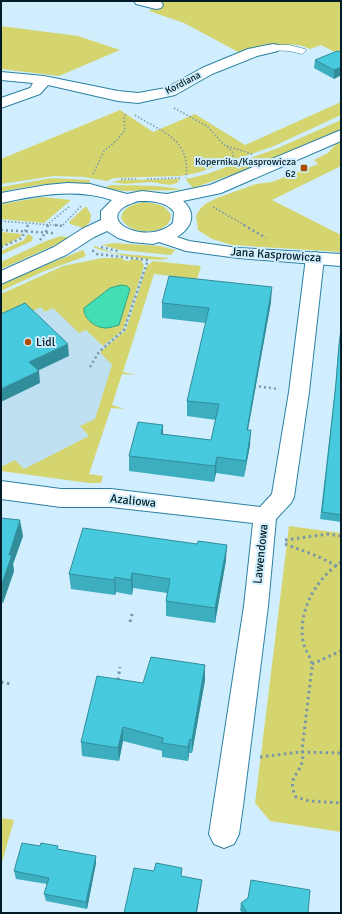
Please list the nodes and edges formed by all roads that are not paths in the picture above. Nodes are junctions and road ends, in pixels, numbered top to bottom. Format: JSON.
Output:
{"nodes":[{"id":1,"x":141,"y":1,"type":"edge"},
{"id":2,"x":156,"y":5,"type":"dead end"},
{"id":3,"x":273,"y":48,"type":"joint"},
{"id":4,"x":302,"y":51,"type":"dead end"},
{"id":5,"x":1,"y":76,"type":"edge"},
{"id":6,"x":44,"y":80,"type":"junction"},
{"id":7,"x":1,"y":103,"type":"edge"},
{"id":8,"x":341,"y":135,"type":"edge"},
{"id":9,"x":215,"y":189,"type":"junction"},
{"id":10,"x":46,"y":191,"type":"junction"},
{"id":11,"x":1,"y":198,"type":"edge"},
{"id":12,"x":126,"y":199,"type":"junction"},
{"id":13,"x":167,"y":199,"type":"junction"},
{"id":14,"x":110,"y":217,"type":"junction"},
{"id":15,"x":180,"y":219,"type":"junction"},
{"id":16,"x":123,"y":235,"type":"junction"},
{"id":17,"x":162,"y":237,"type":"junction"},
{"id":18,"x":210,"y":249,"type":"junction"},
{"id":19,"x":60,"y":251,"type":"junction"},
{"id":20,"x":315,"y":258,"type":"junction"},
{"id":21,"x":341,"y":260,"type":"edge"},
{"id":22,"x":1,"y":278,"type":"edge"},
{"id":23,"x":1,"y":490,"type":"edge"},
{"id":24,"x":265,"y":516,"type":"junction"},
{"id":25,"x":224,"y":834,"type":"dead end"}],
"edges":[{"from":1,"to":2,"type":"street"},
{"from":3,"to":4,"type":"lane"},
{"from":3,"to":6,"type":"street","name":"Kordiana"},
{"from":5,"to":6,"type":"street","name":"Kordiana"},
{"from":6,"to":7,"type":"street"},
{"from":8,"to":9,"type":"street"},
{"from":9,"to":13,"type":"street"},
{"from":9,"to":15,"type":"street"},
{"from":10,"to":11,"type":"street"},
{"from":10,"to":12,"type":"street"},
{"from":10,"to":14,"type":"street"},
{"from":12,"to":13,"type":"street"},
{"from":12,"to":14,"type":"street"},
{"from":13,"to":15,"type":"street"},
{"from":14,"to":16,"type":"street"},
{"from":14,"to":19,"type":"street"},
{"from":15,"to":17,"type":"street"},
{"from":15,"to":18,"type":"street","name":"Jana Kasprowicza"},
{"from":16,"to":17,"type":"street"},
{"from":16,"to":19,"type":"street"},
{"from":17,"to":18,"type":"street","name":"Jana Kasprowicza"},
{"from":18,"to":20,"type":"street","name":"Jana Kasprowicza"},
{"from":19,"to":22,"type":"street"},
{"from":20,"to":21,"type":"street","name":"Jana Kasprowicza"},
{"from":20,"to":24,"type":"street","name":"Lawendowa"},
{"from":23,"to":24,"type":"street","name":"Azaliowa"},
{"from":24,"to":25,"type":"street","name":"Lawendowa"}]}
